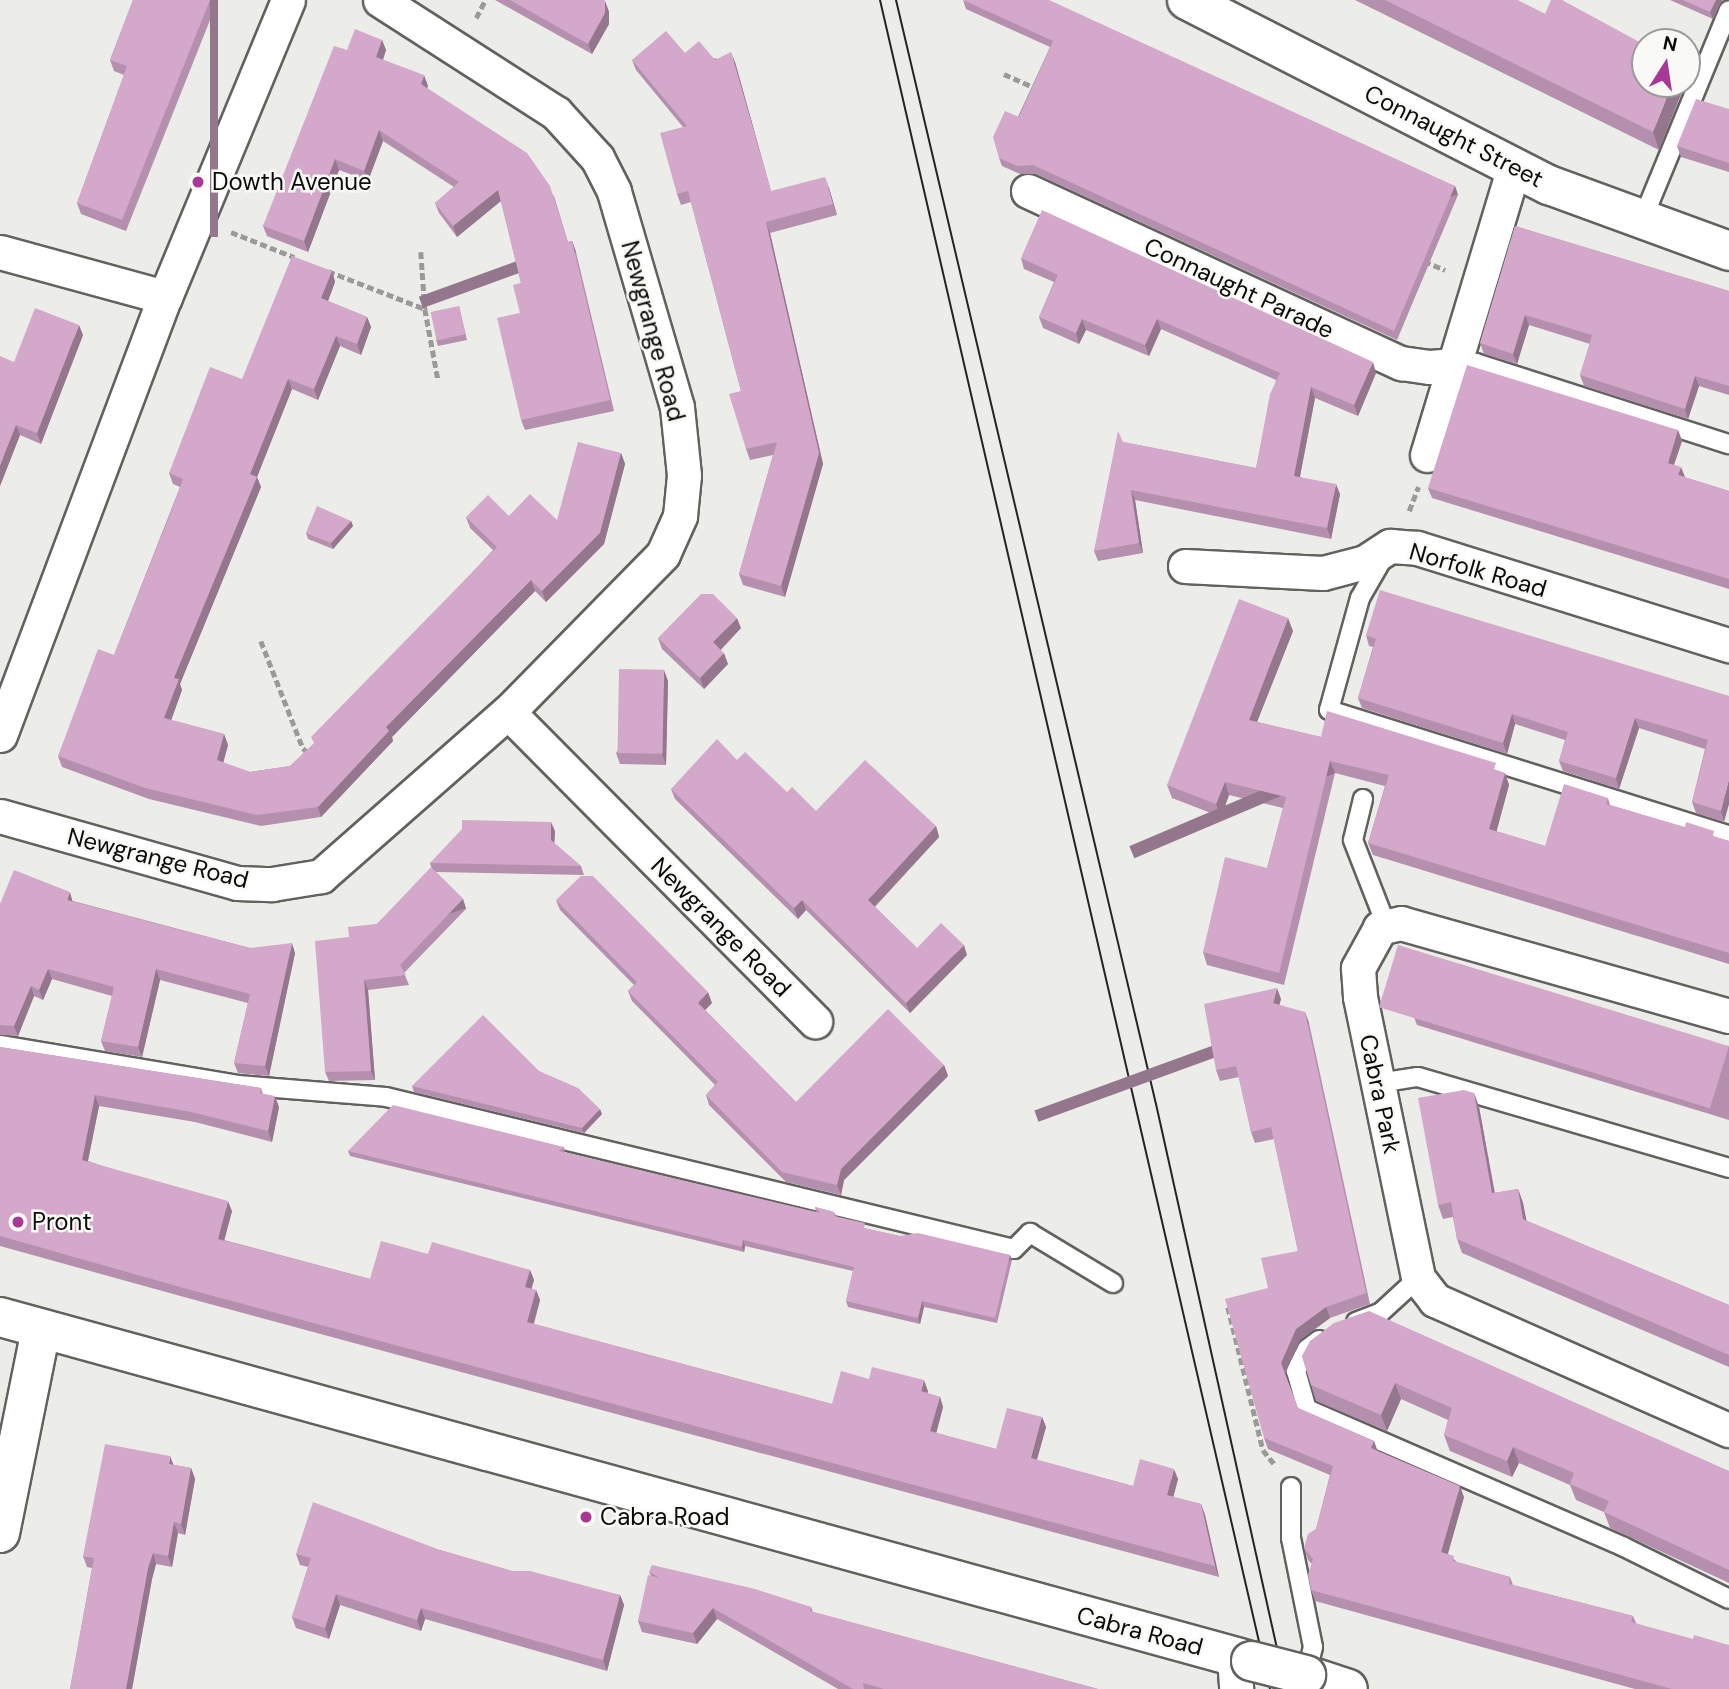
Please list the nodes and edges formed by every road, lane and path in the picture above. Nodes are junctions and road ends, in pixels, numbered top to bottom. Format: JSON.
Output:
{"nodes":[{"id":1,"x":288,"y":0,"type":"edge"},
{"id":2,"x":380,"y":0,"type":"edge"},
{"id":3,"x":1187,"y":0,"type":"edge"},
{"id":4,"x":1729,"y":10,"type":"edge"},
{"id":5,"x":1004,"y":74,"type":"dead end"},
{"id":6,"x":1042,"y":91,"type":"edge"},
{"id":7,"x":1514,"y":166,"type":"junction"},
{"id":8,"x":1028,"y":191,"type":"dead end"},
{"id":9,"x":197,"y":219,"type":"junction"},
{"id":10,"x":1642,"y":223,"type":"junction"},
{"id":11,"x":1729,"y":251,"type":"edge"},
{"id":12,"x":0,"y":252,"type":"edge"},
{"id":13,"x":421,"y":252,"type":"dead end"},
{"id":14,"x":298,"y":259,"type":"edge"},
{"id":15,"x":1422,"y":260,"type":"edge"},
{"id":16,"x":324,"y":269,"type":"edge"},
{"id":17,"x":1479,"y":285,"type":"junction"},
{"id":18,"x":165,"y":297,"type":"junction"},
{"id":19,"x":425,"y":309,"type":"junction"},
{"id":20,"x":1454,"y":365,"type":"junction"},
{"id":21,"x":438,"y":379,"type":"dead end"},
{"id":22,"x":1729,"y":444,"type":"edge"},
{"id":23,"x":1427,"y":455,"type":"dead end"},
{"id":24,"x":1390,"y":546,"type":"junction"},
{"id":25,"x":1185,"y":566,"type":"dead end"},
{"id":26,"x":261,"y":641,"type":"dead end"},
{"id":27,"x":1729,"y":645,"type":"edge"},
{"id":28,"x":508,"y":712,"type":"junction"},
{"id":29,"x":0,"y":735,"type":"edge"},
{"id":30,"x":313,"y":757,"type":"edge"},
{"id":31,"x":1363,"y":799,"type":"dead end"},
{"id":32,"x":0,"y":816,"type":"edge"},
{"id":33,"x":1729,"y":835,"type":"edge"},
{"id":34,"x":1387,"y":927,"type":"junction"},
{"id":35,"x":1729,"y":1016,"type":"edge"},
{"id":36,"x":815,"y":1021,"type":"dead end"},
{"id":37,"x":0,"y":1045,"type":"edge"},
{"id":38,"x":1379,"y":1083,"type":"junction"},
{"id":39,"x":1729,"y":1168,"type":"edge"},
{"id":40,"x":1418,"y":1278,"type":"junction"},
{"id":41,"x":1112,"y":1283,"type":"dead end"},
{"id":42,"x":1226,"y":1300,"type":"edge"},
{"id":43,"x":0,"y":1317,"type":"edge"},
{"id":44,"x":41,"y":1329,"type":"junction"},
{"id":45,"x":1729,"y":1430,"type":"edge"},
{"id":46,"x":1291,"y":1488,"type":"joint"},
{"id":47,"x":0,"y":1533,"type":"edge"},
{"id":48,"x":1729,"y":1599,"type":"edge"},
{"id":49,"x":1240,"y":1669,"type":"edge"},
{"id":50,"x":1330,"y":1684,"type":"edge"}],
"edges":[{"from":1,"to":9,"type":"street"},
{"from":2,"to":28,"type":"street","name":"Newgrange Road"},
{"from":3,"to":7,"type":"main road","name":"Connaught Street"},
{"from":4,"to":10,"type":"lane"},
{"from":5,"to":6,"type":"path"},
{"from":7,"to":10,"type":"main road","name":"Connaught Street"},
{"from":7,"to":17,"type":"street"},
{"from":8,"to":20,"type":"street","name":"Connaught Parade"},
{"from":9,"to":14,"type":"path"},
{"from":9,"to":18,"type":"street"},
{"from":10,"to":11,"type":"main road","name":"Connaught Street"},
{"from":12,"to":18,"type":"street"},
{"from":13,"to":19,"type":"path"},
{"from":15,"to":17,"type":"path"},
{"from":16,"to":19,"type":"path"},
{"from":17,"to":20,"type":"street"},
{"from":18,"to":29,"type":"street"},
{"from":19,"to":21,"type":"path"},
{"from":20,"to":22,"type":"lane"},
{"from":20,"to":23,"type":"street"},
{"from":24,"to":25,"type":"street","name":"Norfolk Road"},
{"from":24,"to":27,"type":"street","name":"Norfolk Road"},
{"from":24,"to":33,"type":"lane"},
{"from":26,"to":30,"type":"path"},
{"from":28,"to":32,"type":"street","name":"Newgrange Road"},
{"from":28,"to":36,"type":"street","name":"Newgrange Road"},
{"from":31,"to":34,"type":"lane"},
{"from":34,"to":35,"type":"street"},
{"from":34,"to":38,"type":"street","name":"Cabra Park"},
{"from":37,"to":41,"type":"lane"},
{"from":38,"to":39,"type":"lane"},
{"from":38,"to":40,"type":"street","name":"Cabra Park"},
{"from":40,"to":45,"type":"street"},
{"from":40,"to":48,"type":"lane"},
{"from":42,"to":46,"type":"path"},
{"from":43,"to":44,"type":"main road","name":"Cabra Road"},
{"from":44,"to":47,"type":"main road"},
{"from":44,"to":49,"type":"main road","name":"Cabra Road"},
{"from":46,"to":50,"type":"lane"},
{"from":49,"to":50,"type":"main road","name":"Cabra Road","bridge":true}]}
